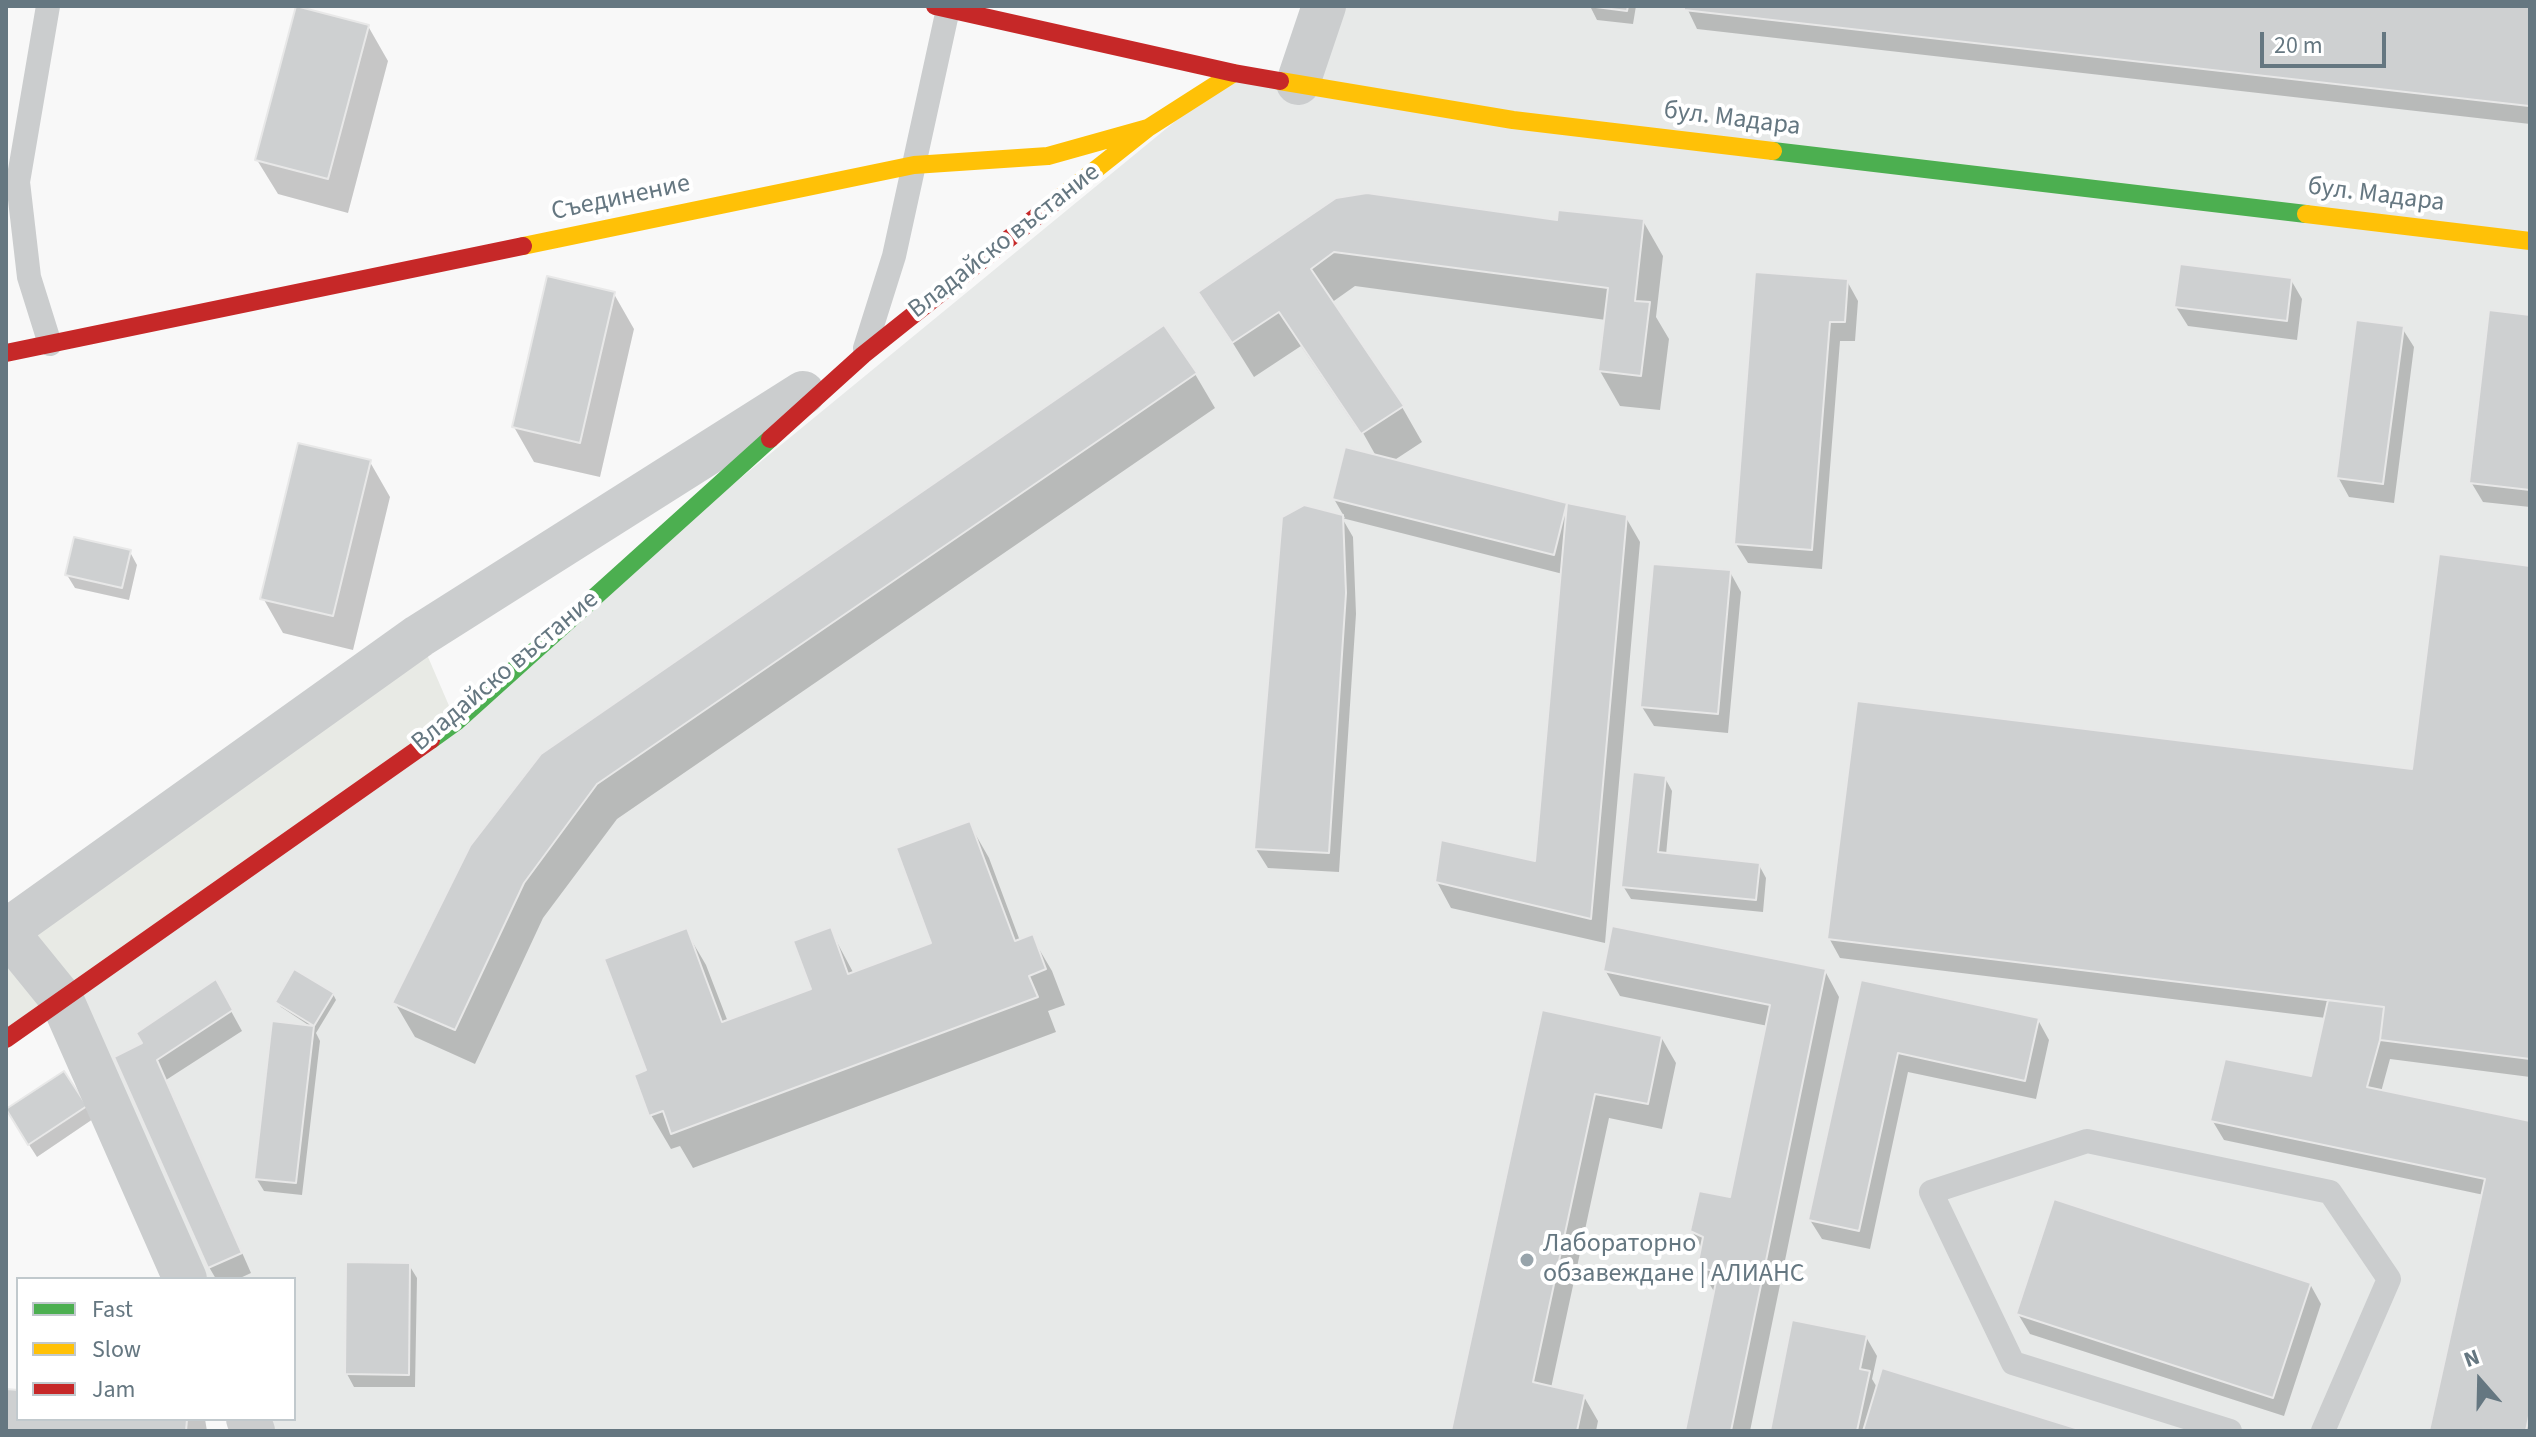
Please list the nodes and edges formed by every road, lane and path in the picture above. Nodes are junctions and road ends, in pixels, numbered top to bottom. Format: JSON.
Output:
{"nodes":[{"id":1,"x":48,"y":6,"type":"edge"},
{"id":2,"x":1324,"y":6,"type":"edge"},
{"id":3,"x":942,"y":8,"type":"edge"},
{"id":4,"x":1234,"y":73,"type":"junction"},
{"id":5,"x":1298,"y":83,"type":"junction"},
{"id":6,"x":1148,"y":128,"type":"junction"},
{"id":7,"x":914,"y":165,"type":"junction"},
{"id":8,"x":2530,"y":241,"type":"edge"},
{"id":9,"x":50,"y":344,"type":"junction"},
{"id":10,"x":6,"y":353,"type":"edge"},
{"id":11,"x":863,"y":355,"type":"junction"},
{"id":12,"x":6,"y":931,"type":"edge"},
{"id":13,"x":62,"y":1000,"type":"junction"},
{"id":14,"x":6,"y":1039,"type":"edge"},
{"id":15,"x":184,"y":1277,"type":"edge"},
{"id":16,"x":2230,"y":1431,"type":"edge"},
{"id":17,"x":2323,"y":1431,"type":"edge"}],
"edges":[{"from":1,"to":9,"type":"lane"},
{"from":2,"to":5,"type":"street"},
{"from":3,"to":4,"type":"street","name":"бул. Мадара"},
{"from":3,"to":7,"type":"lane"},
{"from":4,"to":5,"type":"street","name":"бул. Мадара"},
{"from":4,"to":6,"type":"street","name":"Съединение"},
{"from":5,"to":8,"type":"street","name":"бул. Мадара"},
{"from":6,"to":7,"type":"street","name":"Съединение"},
{"from":6,"to":11,"type":"street","name":"Владайско въстание"},
{"from":7,"to":9,"type":"street","name":"Съединение"},
{"from":7,"to":11,"type":"lane"},
{"from":9,"to":10,"type":"street","name":"Съединение"},
{"from":11,"to":12,"type":"street","name":"Владайско въстание"},
{"from":11,"to":13,"type":"street","name":"Владайско въстание"},
{"from":12,"to":13,"type":"street"},
{"from":13,"to":14,"type":"street","name":"Владайско въстание"},
{"from":13,"to":15,"type":"street"},
{"from":16,"to":17,"type":"lane"}]}
